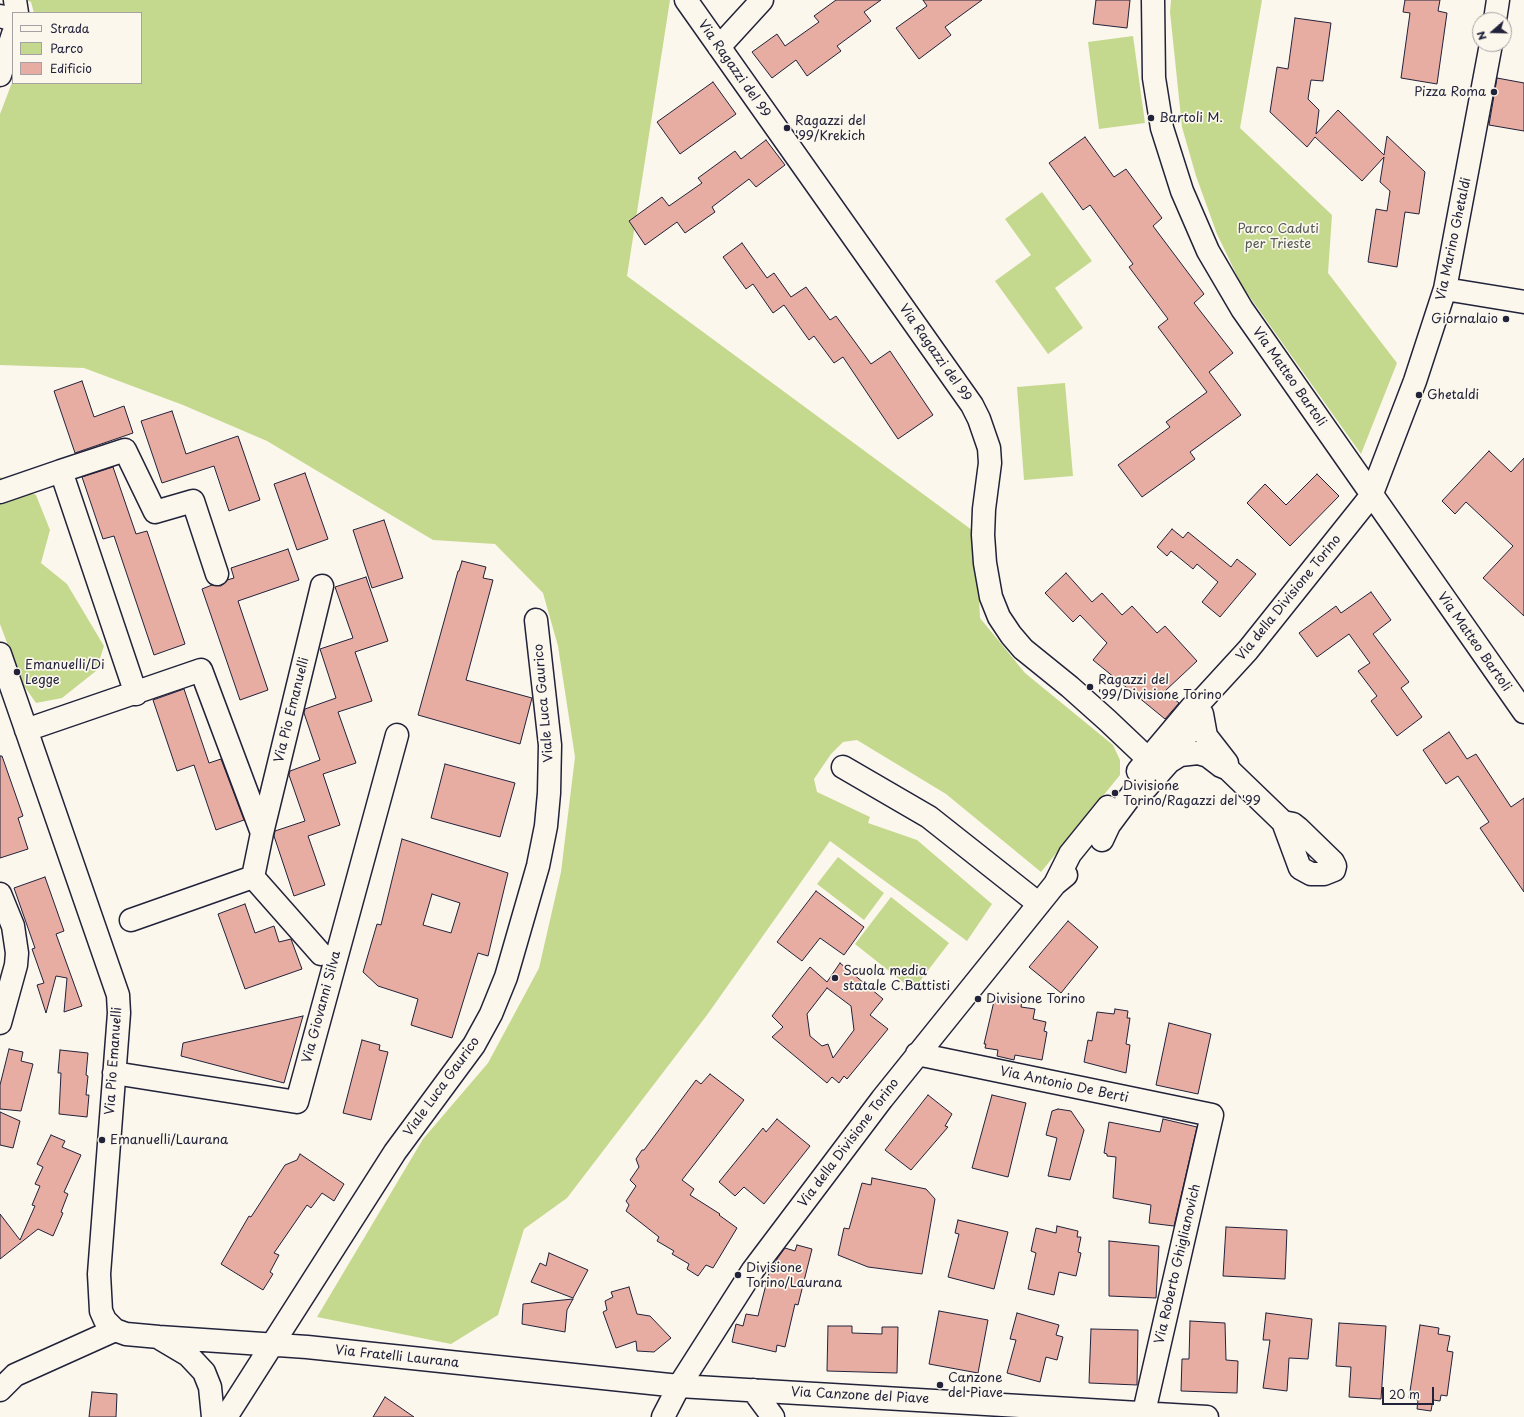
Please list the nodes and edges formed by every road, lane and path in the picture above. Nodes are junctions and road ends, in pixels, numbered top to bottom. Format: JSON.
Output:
{"nodes":[{"id":1,"x":15,"y":0,"type":"edge"},
{"id":2,"x":686,"y":0,"type":"edge"},
{"id":3,"x":762,"y":0,"type":"edge"},
{"id":4,"x":1153,"y":0,"type":"edge"},
{"id":5,"x":1498,"y":0,"type":"edge"},
{"id":6,"x":17,"y":12,"type":"edge"},
{"id":7,"x":1496,"y":12,"type":"edge"},
{"id":8,"x":0,"y":16,"type":"edge"},
{"id":9,"x":12,"y":20,"type":"edge"},
{"id":10,"x":12,"y":37,"type":"edge"},
{"id":11,"x":719,"y":47,"type":"junction"},
{"id":12,"x":1489,"y":52,"type":"edge"},
{"id":13,"x":0,"y":75,"type":"edge"},
{"id":14,"x":1445,"y":289,"type":"junction"},
{"id":15,"x":1524,"y":302,"type":"edge"},
{"id":16,"x":61,"y":471,"type":"junction"},
{"id":17,"x":0,"y":492,"type":"edge"},
{"id":18,"x":1372,"y":496,"type":"junction"},
{"id":19,"x":217,"y":574,"type":"dead end"},
{"id":20,"x":322,"y":586,"type":"dead end"},
{"id":21,"x":536,"y":620,"type":"dead end"},
{"id":22,"x":0,"y":654,"type":"edge"},
{"id":23,"x":136,"y":694,"type":"junction"},
{"id":24,"x":1203,"y":706,"type":"junction"},
{"id":25,"x":1524,"y":712,"type":"edge"},
{"id":26,"x":26,"y":730,"type":"junction"},
{"id":27,"x":397,"y":735,"type":"dead end"},
{"id":28,"x":1147,"y":760,"type":"junction"},
{"id":29,"x":1169,"y":762,"type":"junction"},
{"id":30,"x":844,"y":767,"type":"dead end"},
{"id":31,"x":1228,"y":769,"type":"junction"},
{"id":32,"x":1283,"y":822,"type":"dead end"},
{"id":33,"x":262,"y":833,"type":"junction"},
{"id":34,"x":1102,"y":840,"type":"junction"},
{"id":35,"x":253,"y":877,"type":"junction"},
{"id":36,"x":1055,"y":884,"type":"junction"},
{"id":37,"x":0,"y":894,"type":"edge"},
{"id":38,"x":1039,"y":904,"type":"junction"},
{"id":39,"x":131,"y":920,"type":"dead end"},
{"id":40,"x":321,"y":954,"type":"dead end"},
{"id":41,"x":0,"y":1023,"type":"edge"},
{"id":42,"x":917,"y":1054,"type":"junction"},
{"id":43,"x":114,"y":1073,"type":"junction"},
{"id":44,"x":1212,"y":1115,"type":"joint"},
{"id":45,"x":115,"y":1330,"type":"junction"},
{"id":46,"x":159,"y":1337,"type":"junction"},
{"id":47,"x":273,"y":1344,"type":"junction"},
{"id":48,"x":679,"y":1386,"type":"junction"},
{"id":49,"x":0,"y":1390,"type":"edge"},
{"id":50,"x":753,"y":1390,"type":"junction"},
{"id":51,"x":1144,"y":1412,"type":"junction"},
{"id":52,"x":213,"y":1417,"type":"edge"},
{"id":53,"x":226,"y":1417,"type":"edge"},
{"id":54,"x":663,"y":1417,"type":"edge"},
{"id":55,"x":773,"y":1417,"type":"edge"},
{"id":56,"x":1200,"y":1417,"type":"edge"}],
"edges":[{"from":1,"to":6,"type":"street"},
{"from":2,"to":11,"type":"street","name":"Via Ragazzi del 99"},
{"from":3,"to":11,"type":"street"},
{"from":4,"to":18,"type":"street","name":"Via Matteo Bartoli"},
{"from":5,"to":7,"type":"street"},
{"from":8,"to":9,"type":"street"},
{"from":10,"to":13,"type":"street"},
{"from":11,"to":28,"type":"street","name":"Via Ragazzi del 99"},
{"from":12,"to":14,"type":"street","name":"Via Marino Ghetaldi"},
{"from":14,"to":15,"type":"street"},
{"from":14,"to":18,"type":"street","name":"Via Marino Ghetaldi"},
{"from":16,"to":17,"type":"street"},
{"from":16,"to":19,"type":"street"},
{"from":16,"to":23,"type":"street"},
{"from":18,"to":24,"type":"street","name":"Via della Divisione Torino"},
{"from":18,"to":25,"type":"street","name":"Via Matteo Bartoli"},
{"from":20,"to":33,"type":"street","name":"Via Pio Emanuelli"},
{"from":21,"to":47,"type":"street","name":"Viale Luca Gaurico"},
{"from":22,"to":26,"type":"street","name":"Via Pio Emanuelli"},
{"from":23,"to":26,"type":"street"},
{"from":23,"to":33,"type":"street"},
{"from":24,"to":28,"type":"street","name":"Via della Divisione Torino"},
{"from":24,"to":29,"type":"street","name":"Via della Divisione Torino"},
{"from":24,"to":31,"type":"street"},
{"from":26,"to":43,"type":"street","name":"Via Pio Emanuelli"},
{"from":27,"to":43,"type":"street","name":"Via Giovanni Silva"},
{"from":28,"to":34,"type":"street"},
{"from":28,"to":36,"type":"street","name":"Via della Divisione Torino"},
{"from":29,"to":31,"type":"street"},
{"from":29,"to":34,"type":"street","name":"Via della Divisione Torino"},
{"from":30,"to":38,"type":"street"},
{"from":31,"to":32,"type":"street"},
{"from":33,"to":35,"type":"street","name":"Via Pio Emanuelli"},
{"from":34,"to":36,"type":"street","name":"Via della Divisione Torino"},
{"from":35,"to":39,"type":"street"},
{"from":35,"to":40,"type":"street"},
{"from":36,"to":38,"type":"street","name":"Via della Divisione Torino"},
{"from":37,"to":41,"type":"street"},
{"from":38,"to":42,"type":"street","name":"Via della Divisione Torino"},
{"from":42,"to":44,"type":"street","name":"Via Antonio De Berti"},
{"from":42,"to":48,"type":"street","name":"Via della Divisione Torino"},
{"from":43,"to":45,"type":"street","name":"Via Pio Emanuelli"},
{"from":44,"to":51,"type":"street","name":"Via Roberto Ghiglianovich"},
{"from":45,"to":46,"type":"street","name":"Via Fratelli Laurana"},
{"from":45,"to":49,"type":"street"},
{"from":46,"to":47,"type":"street","name":"Via Fratelli Laurana"},
{"from":46,"to":52,"type":"street"},
{"from":47,"to":48,"type":"street","name":"Via Fratelli Laurana"},
{"from":47,"to":53,"type":"street","name":"Viale Luca Gaurico"},
{"from":48,"to":50,"type":"street","name":"Via Canzone del Piave"},
{"from":48,"to":54,"type":"street","name":"Via della Divisione Torino"},
{"from":50,"to":51,"type":"street","name":"Via Canzone del Piave"},
{"from":50,"to":55,"type":"street"},
{"from":51,"to":56,"type":"street","name":"Via Canzone del Piave"}]}
